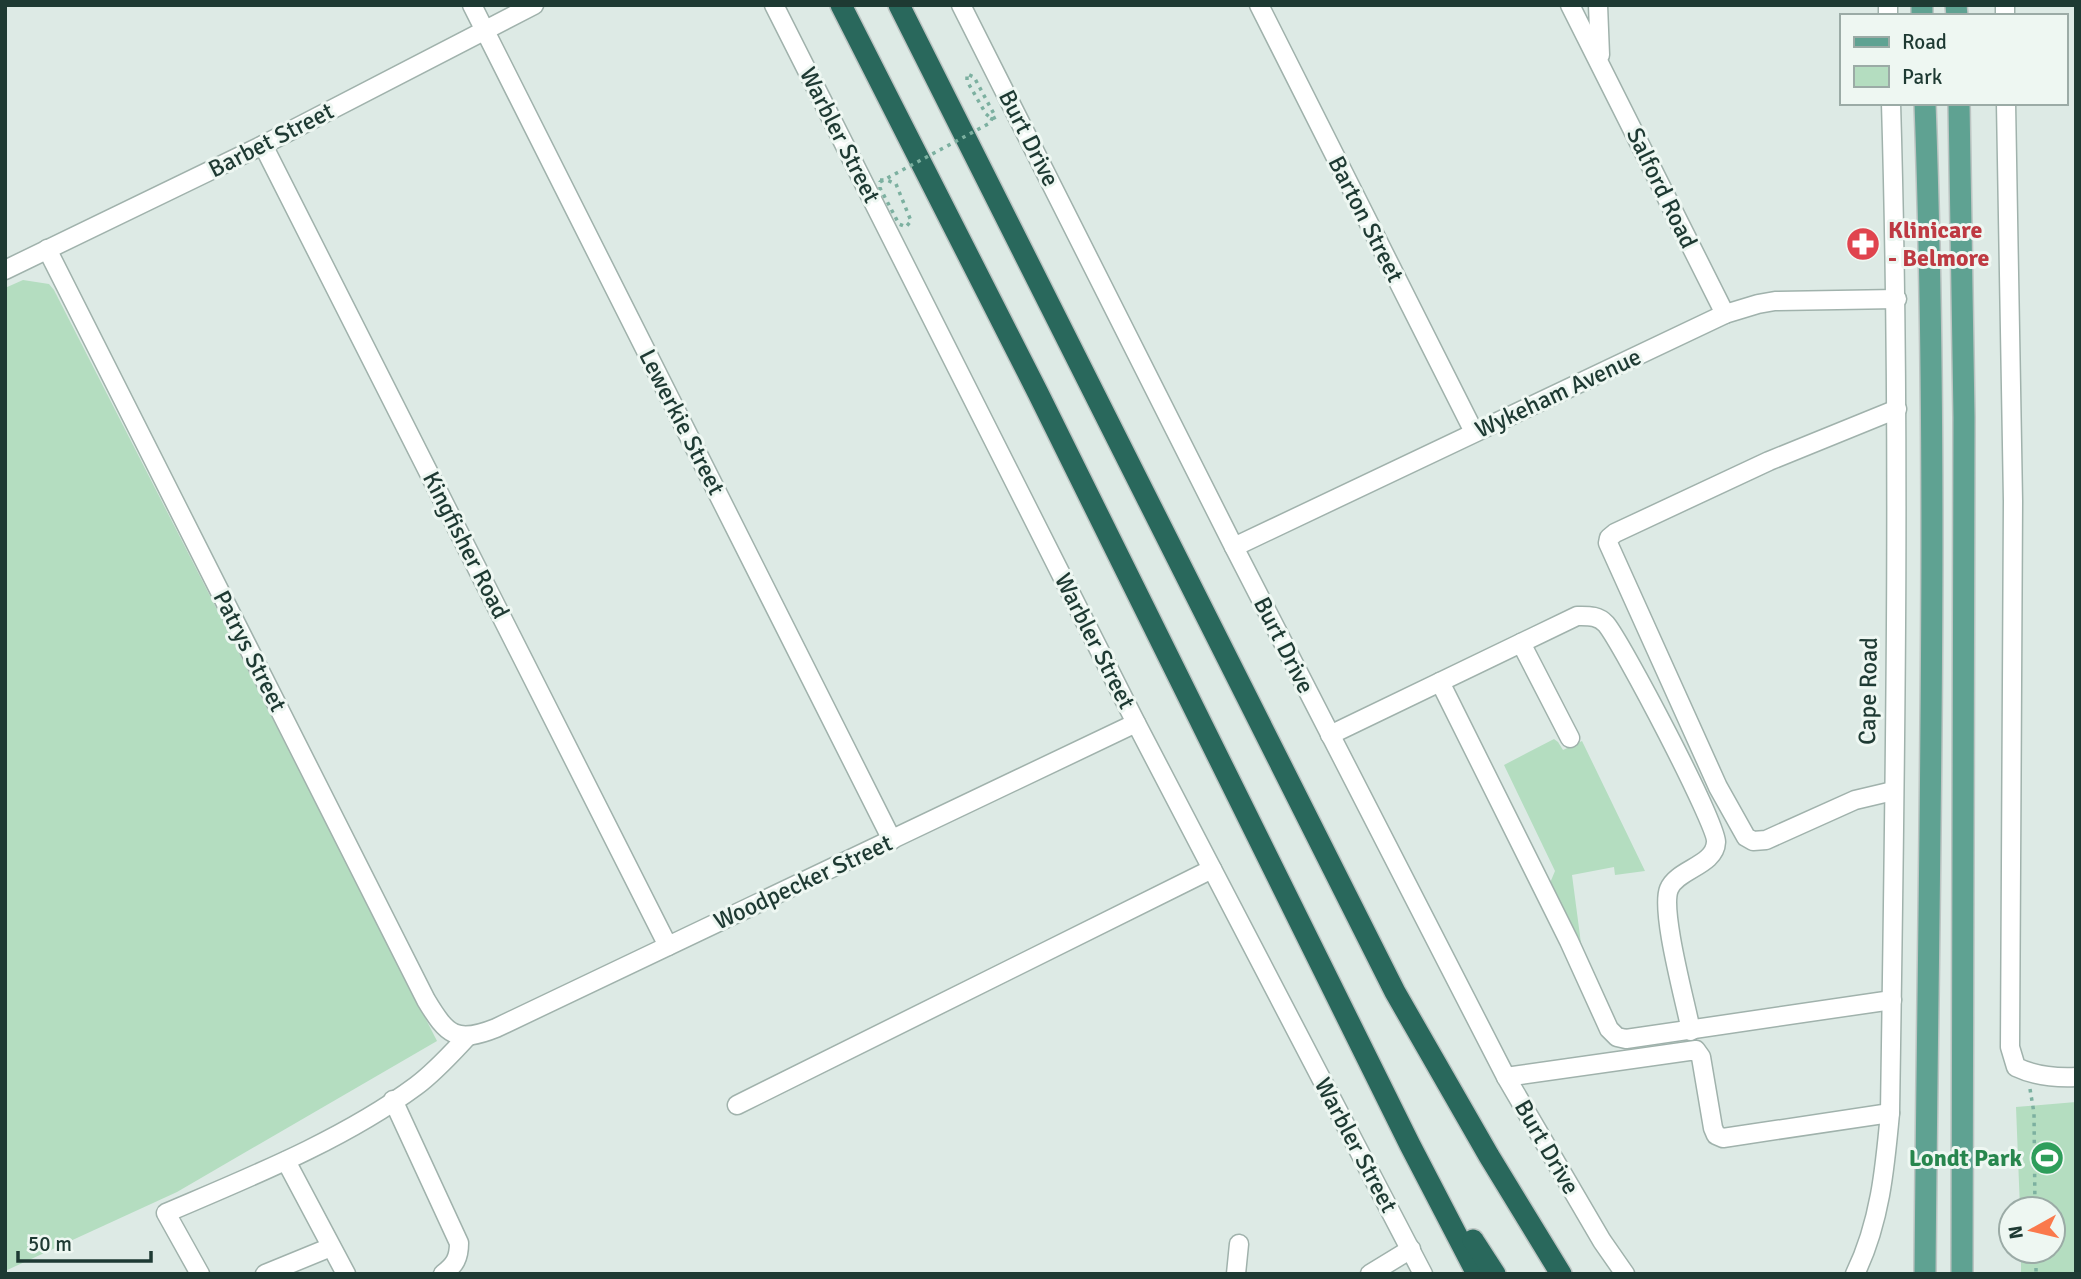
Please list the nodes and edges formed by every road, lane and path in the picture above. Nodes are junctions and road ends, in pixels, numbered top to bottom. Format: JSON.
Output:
{"nodes":[{"id":1,"x":472,"y":5,"type":"edge"},
{"id":2,"x":534,"y":5,"type":"edge"},
{"id":3,"x":774,"y":5,"type":"edge"},
{"id":4,"x":841,"y":5,"type":"edge"},
{"id":5,"x":899,"y":5,"type":"edge"},
{"id":6,"x":961,"y":5,"type":"edge"},
{"id":7,"x":1259,"y":5,"type":"edge"},
{"id":8,"x":1570,"y":5,"type":"edge"},
{"id":9,"x":1598,"y":5,"type":"edge"},
{"id":10,"x":484,"y":30,"type":"junction"},
{"id":11,"x":1600,"y":62,"type":"junction"},
{"id":12,"x":1891,"y":105,"type":"edge"},
{"id":13,"x":1925,"y":105,"type":"edge"},
{"id":14,"x":1959,"y":105,"type":"edge"},
{"id":15,"x":2006,"y":105,"type":"edge"},
{"id":16,"x":986,"y":114,"type":"dead end"},
{"id":17,"x":263,"y":145,"type":"junction"},
{"id":18,"x":896,"y":184,"type":"dead end"},
{"id":19,"x":47,"y":249,"type":"junction"},
{"id":20,"x":5,"y":270,"type":"edge"},
{"id":21,"x":1963,"y":298,"type":"junction"},
{"id":22,"x":1897,"y":299,"type":"junction"},
{"id":23,"x":1931,"y":299,"type":"junction"},
{"id":24,"x":1725,"y":314,"type":"junction"},
{"id":25,"x":1897,"y":409,"type":"junction"},
{"id":26,"x":1474,"y":432,"type":"junction"},
{"id":27,"x":1234,"y":547,"type":"junction"},
{"id":28,"x":1521,"y":643,"type":"junction"},
{"id":29,"x":1440,"y":682,"type":"junction"},
{"id":30,"x":1136,"y":723,"type":"junction"},
{"id":31,"x":1330,"y":735,"type":"junction"},
{"id":32,"x":1570,"y":738,"type":"dead end"},
{"id":33,"x":1893,"y":791,"type":"junction"},
{"id":34,"x":892,"y":839,"type":"junction"},
{"id":35,"x":1213,"y":869,"type":"junction"},
{"id":36,"x":668,"y":946,"type":"junction"},
{"id":37,"x":1892,"y":1000,"type":"junction"},
{"id":38,"x":1691,"y":1031,"type":"junction"},
{"id":39,"x":467,"y":1037,"type":"junction"},
{"id":40,"x":2016,"y":1067,"type":"junction"},
{"id":41,"x":1506,"y":1077,"type":"junction"},
{"id":42,"x":2076,"y":1077,"type":"edge"},
{"id":43,"x":393,"y":1100,"type":"junction"},
{"id":44,"x":737,"y":1105,"type":"dead end"},
{"id":45,"x":1890,"y":1113,"type":"junction"},
{"id":46,"x":1410,"y":1145,"type":"junction"},
{"id":47,"x":286,"y":1161,"type":"junction"},
{"id":48,"x":2035,"y":1195,"type":"edge"},
{"id":49,"x":1239,"y":1244,"type":"dead end"},
{"id":50,"x":331,"y":1247,"type":"junction"},
{"id":51,"x":1410,"y":1249,"type":"junction"},
{"id":52,"x":1559,"y":1270,"type":"edge"},
{"id":53,"x":200,"y":1274,"type":"edge"},
{"id":54,"x":265,"y":1274,"type":"edge"},
{"id":55,"x":346,"y":1274,"type":"edge"},
{"id":56,"x":443,"y":1274,"type":"edge"},
{"id":57,"x":1236,"y":1274,"type":"edge"},
{"id":58,"x":1370,"y":1274,"type":"edge"},
{"id":59,"x":1423,"y":1274,"type":"edge"},
{"id":60,"x":1477,"y":1274,"type":"edge"},
{"id":61,"x":1495,"y":1274,"type":"edge"},
{"id":62,"x":1625,"y":1274,"type":"edge"},
{"id":63,"x":1855,"y":1274,"type":"edge"},
{"id":64,"x":1925,"y":1274,"type":"edge"},
{"id":65,"x":1962,"y":1274,"type":"edge"}],
"edges":[{"from":1,"to":10,"type":"street","name":"Lewerkie Street"},
{"from":2,"to":10,"type":"street","name":"Barbet Street"},
{"from":3,"to":30,"type":"street","name":"Warbler Street"},
{"from":4,"to":46,"type":"highway"},
{"from":5,"to":52,"type":"highway"},
{"from":6,"to":27,"type":"street","name":"Burt Drive"},
{"from":7,"to":26,"type":"street","name":"Barton Street"},
{"from":8,"to":11,"type":"street","name":"Salford Road"},
{"from":9,"to":11,"type":"street","name":"Salford Road"},
{"from":10,"to":17,"type":"street","name":"Barbet Street"},
{"from":10,"to":34,"type":"street","name":"Lewerkie Street"},
{"from":11,"to":24,"type":"street","name":"Salford Road"},
{"from":12,"to":22,"type":"street","name":"Cape Road"},
{"from":13,"to":23,"type":"main road"},
{"from":14,"to":21,"type":"main road"},
{"from":15,"to":40,"type":"street"},
{"from":16,"to":18,"type":"path","bridge":true},
{"from":17,"to":19,"type":"street","name":"Barbet Street"},
{"from":17,"to":36,"type":"street","name":"Kingfisher Road"},
{"from":19,"to":20,"type":"street","name":"Barbet Street"},
{"from":19,"to":39,"type":"street","name":"Patrys Street"},
{"from":21,"to":23,"type":"main road"},
{"from":21,"to":65,"type":"main road"},
{"from":22,"to":24,"type":"street","name":"Wykeham Avenue"},
{"from":22,"to":25,"type":"street","name":"Cape Road"},
{"from":23,"to":64,"type":"main road"},
{"from":24,"to":26,"type":"street","name":"Wykeham Avenue"},
{"from":25,"to":33,"type":"street","name":"Cape Road"},
{"from":25,"to":33,"type":"street"},
{"from":26,"to":27,"type":"street","name":"Wykeham Avenue"},
{"from":27,"to":31,"type":"street","name":"Burt Drive"},
{"from":28,"to":29,"type":"street"},
{"from":28,"to":32,"type":"street"},
{"from":28,"to":38,"type":"street"},
{"from":29,"to":31,"type":"street"},
{"from":29,"to":38,"type":"street"},
{"from":30,"to":34,"type":"street","name":"Woodpecker Street"},
{"from":30,"to":35,"type":"street","name":"Warbler Street"},
{"from":31,"to":41,"type":"street","name":"Burt Drive"},
{"from":33,"to":37,"type":"street","name":"Cape Road"},
{"from":34,"to":36,"type":"street","name":"Woodpecker Street"},
{"from":35,"to":44,"type":"street"},
{"from":35,"to":51,"type":"street","name":"Warbler Street"},
{"from":36,"to":39,"type":"street","name":"Woodpecker Street"},
{"from":37,"to":38,"type":"street"},
{"from":37,"to":45,"type":"street","name":"Cape Road"},
{"from":39,"to":43,"type":"street"},
{"from":40,"to":42,"type":"street"},
{"from":40,"to":48,"type":"path"},
{"from":41,"to":45,"type":"street"},
{"from":41,"to":62,"type":"street","name":"Burt Drive"},
{"from":43,"to":47,"type":"street"},
{"from":43,"to":56,"type":"street"},
{"from":45,"to":63,"type":"street","name":"Cape Road"},
{"from":46,"to":60,"type":"highway"},
{"from":46,"to":61,"type":"highway"},
{"from":47,"to":50,"type":"street"},
{"from":47,"to":53,"type":"street"},
{"from":49,"to":57,"type":"street"},
{"from":50,"to":54,"type":"street"},
{"from":50,"to":55,"type":"street"},
{"from":51,"to":58,"type":"street"},
{"from":51,"to":59,"type":"street","name":"Warbler Street"}]}
